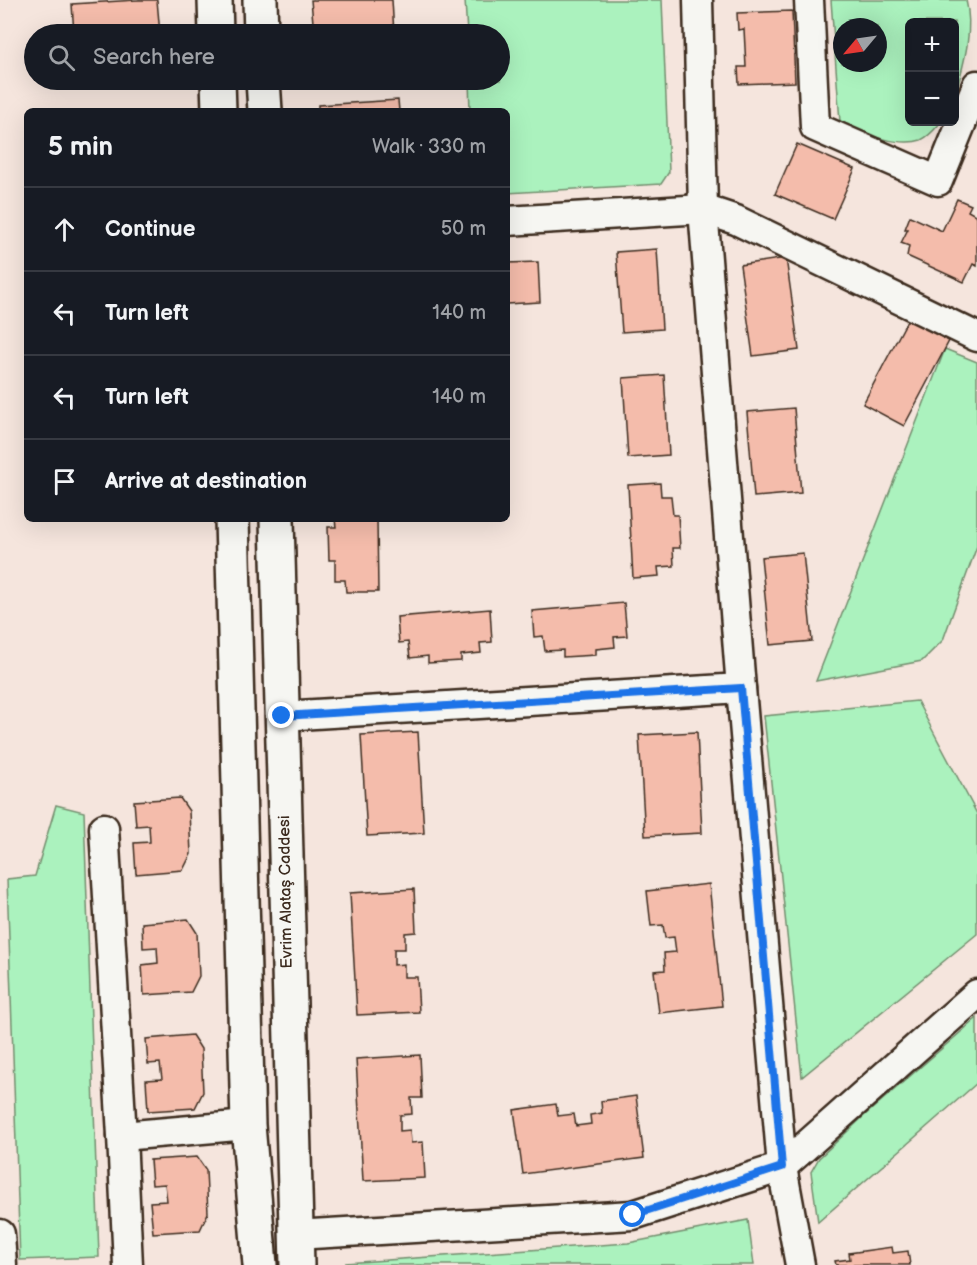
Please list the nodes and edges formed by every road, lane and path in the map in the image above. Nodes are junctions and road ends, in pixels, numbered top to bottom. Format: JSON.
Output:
{"nodes":[{"id":1,"x":215,"y":0,"type":"edge"},
{"id":2,"x":260,"y":0,"type":"edge"},
{"id":3,"x":698,"y":0,"type":"edge"},
{"id":4,"x":809,"y":0,"type":"edge"},
{"id":5,"x":216,"y":24,"type":"edge"},
{"id":6,"x":261,"y":24,"type":"edge"},
{"id":7,"x":977,"y":85,"type":"edge"},
{"id":8,"x":218,"y":90,"type":"edge"},
{"id":9,"x":264,"y":90,"type":"edge"},
{"id":10,"x":219,"y":108,"type":"edge"},
{"id":11,"x":265,"y":108,"type":"edge"},
{"id":12,"x":704,"y":209,"type":"junction"},
{"id":13,"x":510,"y":221,"type":"edge"},
{"id":14,"x":977,"y":337,"type":"edge"},
{"id":15,"x":232,"y":522,"type":"edge"},
{"id":16,"x":277,"y":522,"type":"edge"},
{"id":17,"x":741,"y":688,"type":"junction"},
{"id":18,"x":282,"y":716,"type":"junction"},
{"id":19,"x":104,"y":828,"type":"dead end"},
{"id":20,"x":977,"y":994,"type":"edge"},
{"id":21,"x":248,"y":1125,"type":"junction"},
{"id":22,"x":122,"y":1136,"type":"junction"},
{"id":23,"x":782,"y":1167,"type":"junction"},
{"id":24,"x":0,"y":1234,"type":"edge"},
{"id":25,"x":296,"y":1250,"type":"edge"},
{"id":26,"x":2,"y":1265,"type":"edge"},
{"id":27,"x":128,"y":1265,"type":"edge"},
{"id":28,"x":260,"y":1265,"type":"edge"},
{"id":29,"x":800,"y":1265,"type":"edge"}],
"edges":[{"from":1,"to":5,"type":"main road"},
{"from":2,"to":6,"type":"main road"},
{"from":3,"to":12,"type":"street"},
{"from":4,"to":7,"type":"street"},
{"from":8,"to":10,"type":"main road"},
{"from":9,"to":11,"type":"main road"},
{"from":12,"to":13,"type":"street"},
{"from":12,"to":14,"type":"street"},
{"from":12,"to":17,"type":"street"},
{"from":15,"to":21,"type":"main road"},
{"from":16,"to":18,"type":"main road","name":"Evrim Alataş Caddesi"},
{"from":17,"to":18,"type":"street"},
{"from":17,"to":23,"type":"street"},
{"from":18,"to":25,"type":"main road","name":"Evrim Alataş Caddesi"},
{"from":19,"to":22,"type":"street"},
{"from":20,"to":23,"type":"street"},
{"from":21,"to":22,"type":"street"},
{"from":21,"to":28,"type":"main road"},
{"from":22,"to":27,"type":"street"},
{"from":23,"to":25,"type":"street"},
{"from":23,"to":29,"type":"street"},
{"from":24,"to":26,"type":"street"}]}
